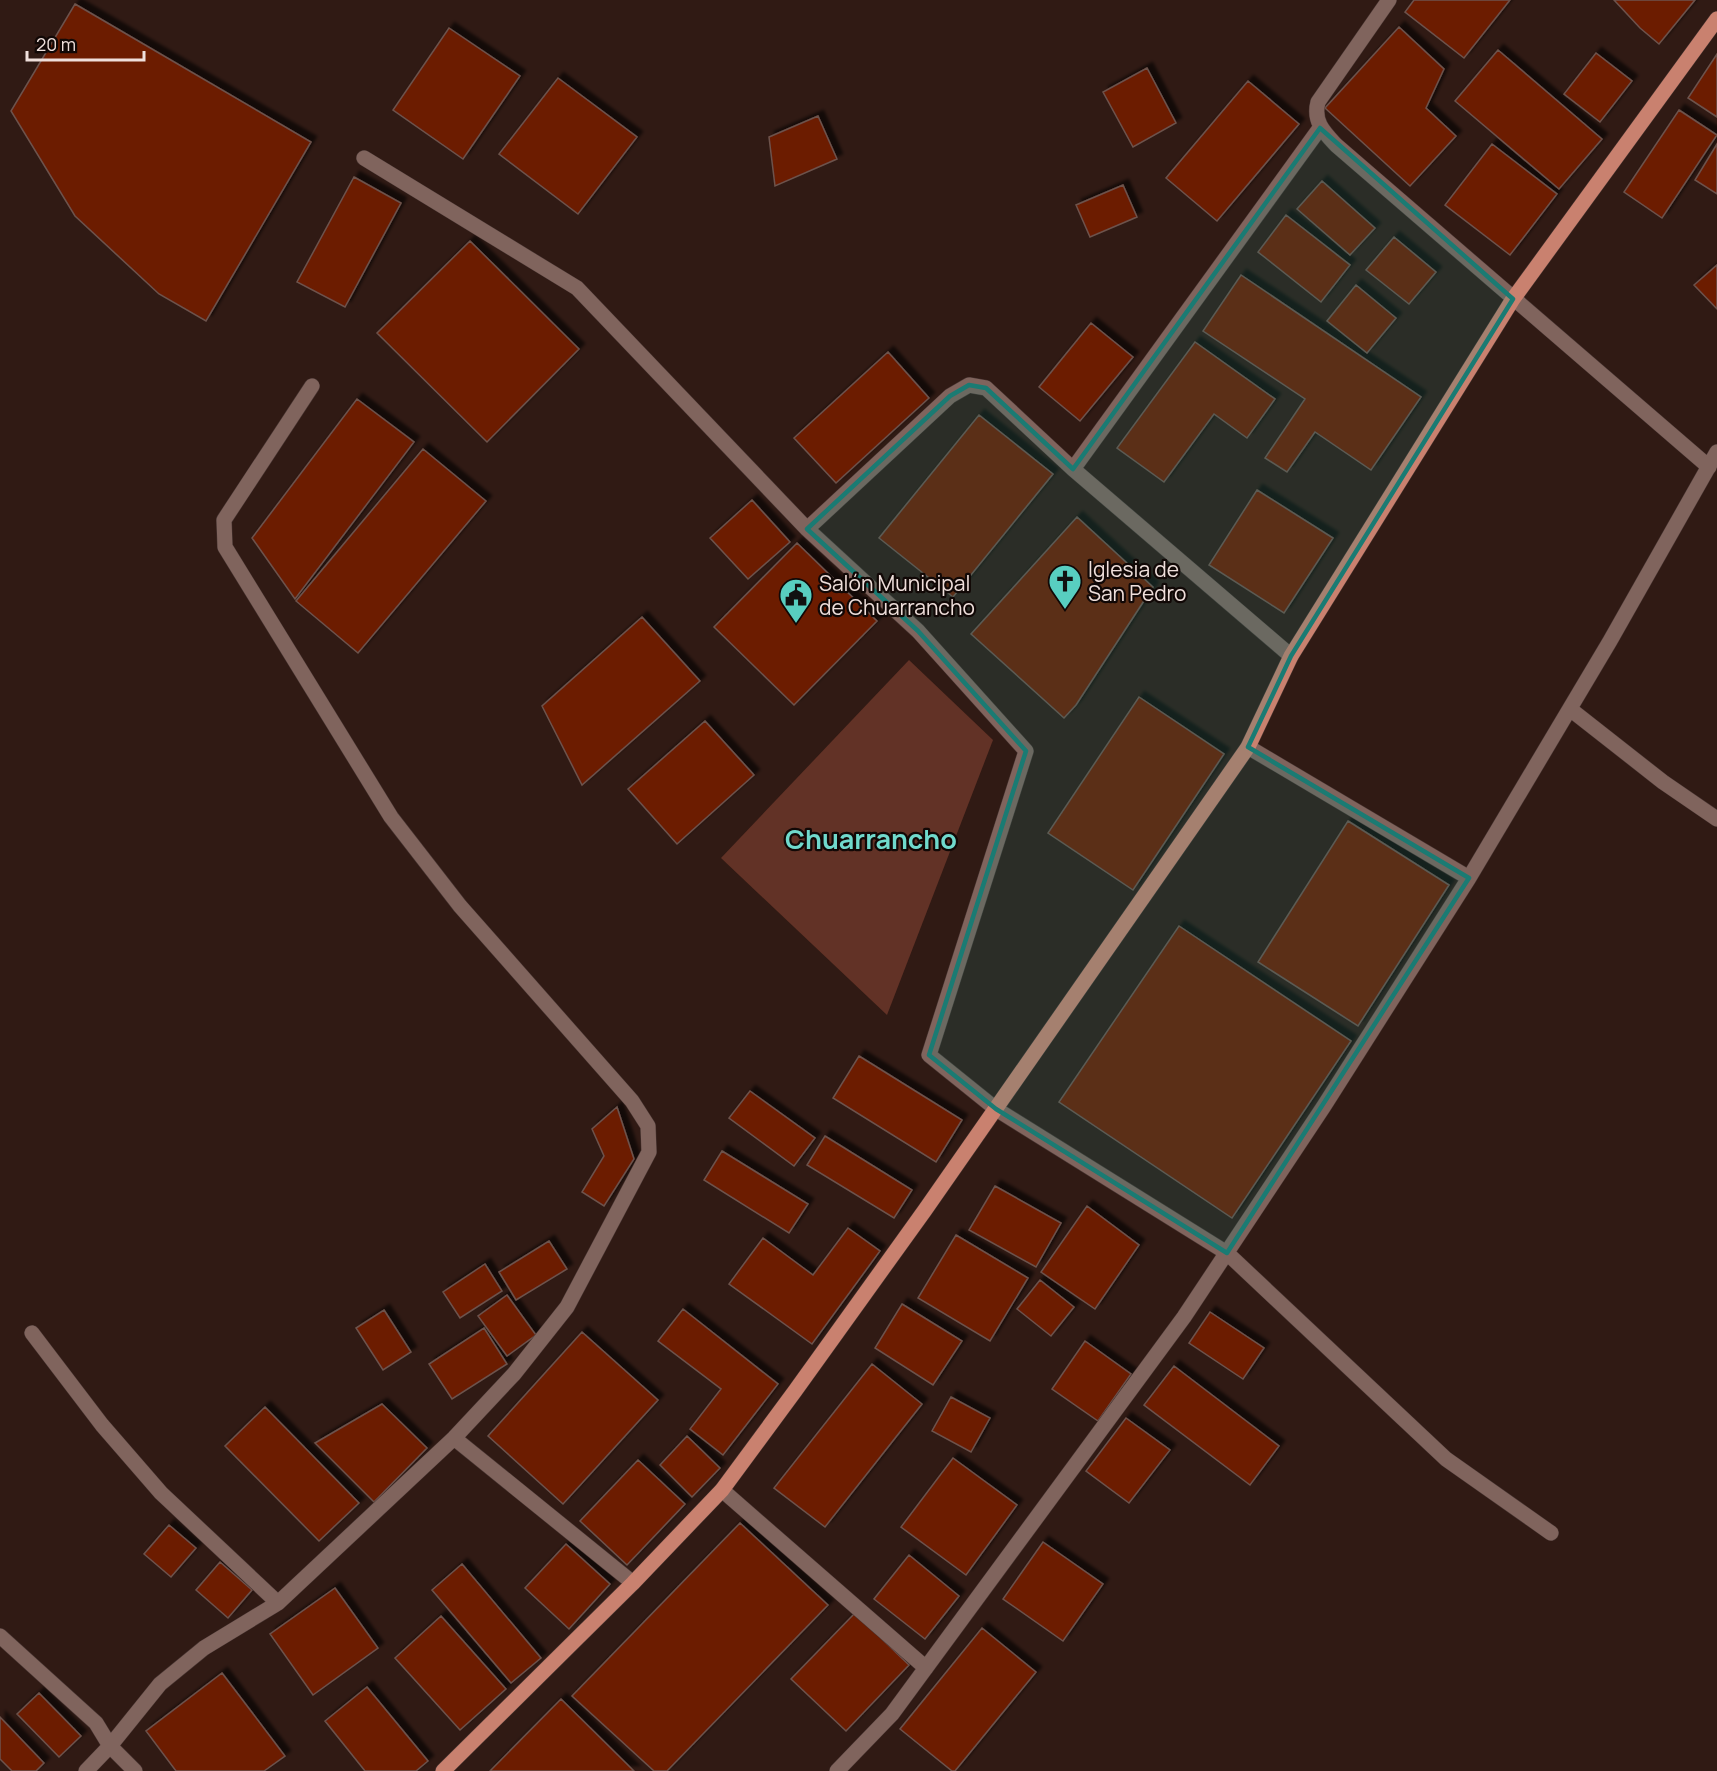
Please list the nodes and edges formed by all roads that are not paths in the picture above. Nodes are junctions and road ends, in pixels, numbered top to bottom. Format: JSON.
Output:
{"nodes":[{"id":1,"x":1389,"y":0,"type":"edge"},
{"id":2,"x":1717,"y":19,"type":"edge"},
{"id":3,"x":1320,"y":128,"type":"junction"},
{"id":4,"x":364,"y":159,"type":"dead end"},
{"id":5,"x":1514,"y":299,"type":"junction"},
{"id":6,"x":312,"y":386,"type":"dead end"},
{"id":7,"x":1717,"y":452,"type":"edge"},
{"id":8,"x":1708,"y":467,"type":"junction"},
{"id":9,"x":1073,"y":469,"type":"junction"},
{"id":10,"x":807,"y":529,"type":"junction"},
{"id":11,"x":1291,"y":656,"type":"junction"},
{"id":12,"x":1570,"y":709,"type":"junction"},
{"id":13,"x":1248,"y":747,"type":"junction"},
{"id":14,"x":1717,"y":819,"type":"edge"},
{"id":15,"x":1469,"y":878,"type":"junction"},
{"id":16,"x":996,"y":1109,"type":"junction"},
{"id":17,"x":1227,"y":1253,"type":"junction"},
{"id":18,"x":32,"y":1333,"type":"dead end"},
{"id":19,"x":454,"y":1438,"type":"junction"},
{"id":20,"x":722,"y":1490,"type":"junction"},
{"id":21,"x":1551,"y":1533,"type":"dead end"},
{"id":22,"x":633,"y":1583,"type":"junction"},
{"id":23,"x":278,"y":1603,"type":"junction"},
{"id":24,"x":0,"y":1636,"type":"edge"},
{"id":25,"x":926,"y":1668,"type":"junction"},
{"id":26,"x":110,"y":1746,"type":"junction"},
{"id":27,"x":86,"y":1771,"type":"edge"},
{"id":28,"x":135,"y":1771,"type":"edge"},
{"id":29,"x":443,"y":1771,"type":"edge"},
{"id":30,"x":837,"y":1771,"type":"edge"}],
"edges":[{"from":1,"to":3,"type":"street"},
{"from":2,"to":5,"type":"main road"},
{"from":3,"to":5,"type":"street"},
{"from":3,"to":9,"type":"street"},
{"from":4,"to":10,"type":"street"},
{"from":5,"to":8,"type":"street"},
{"from":5,"to":11,"type":"main road"},
{"from":6,"to":19,"type":"street"},
{"from":7,"to":8,"type":"street"},
{"from":8,"to":12,"type":"street"},
{"from":9,"to":10,"type":"street"},
{"from":9,"to":11,"type":"street"},
{"from":10,"to":16,"type":"street"},
{"from":11,"to":13,"type":"main road"},
{"from":12,"to":14,"type":"street"},
{"from":12,"to":15,"type":"street"},
{"from":13,"to":15,"type":"street"},
{"from":13,"to":16,"type":"main road"},
{"from":15,"to":17,"type":"street"},
{"from":16,"to":17,"type":"street"},
{"from":16,"to":20,"type":"main road"},
{"from":17,"to":21,"type":"street"},
{"from":17,"to":25,"type":"street"},
{"from":18,"to":23,"type":"street"},
{"from":19,"to":22,"type":"street"},
{"from":19,"to":23,"type":"street"},
{"from":20,"to":22,"type":"main road"},
{"from":20,"to":25,"type":"street"},
{"from":22,"to":29,"type":"main road"},
{"from":23,"to":26,"type":"street"},
{"from":24,"to":26,"type":"street"},
{"from":25,"to":30,"type":"street"},
{"from":26,"to":27,"type":"street"},
{"from":26,"to":28,"type":"street"}]}
